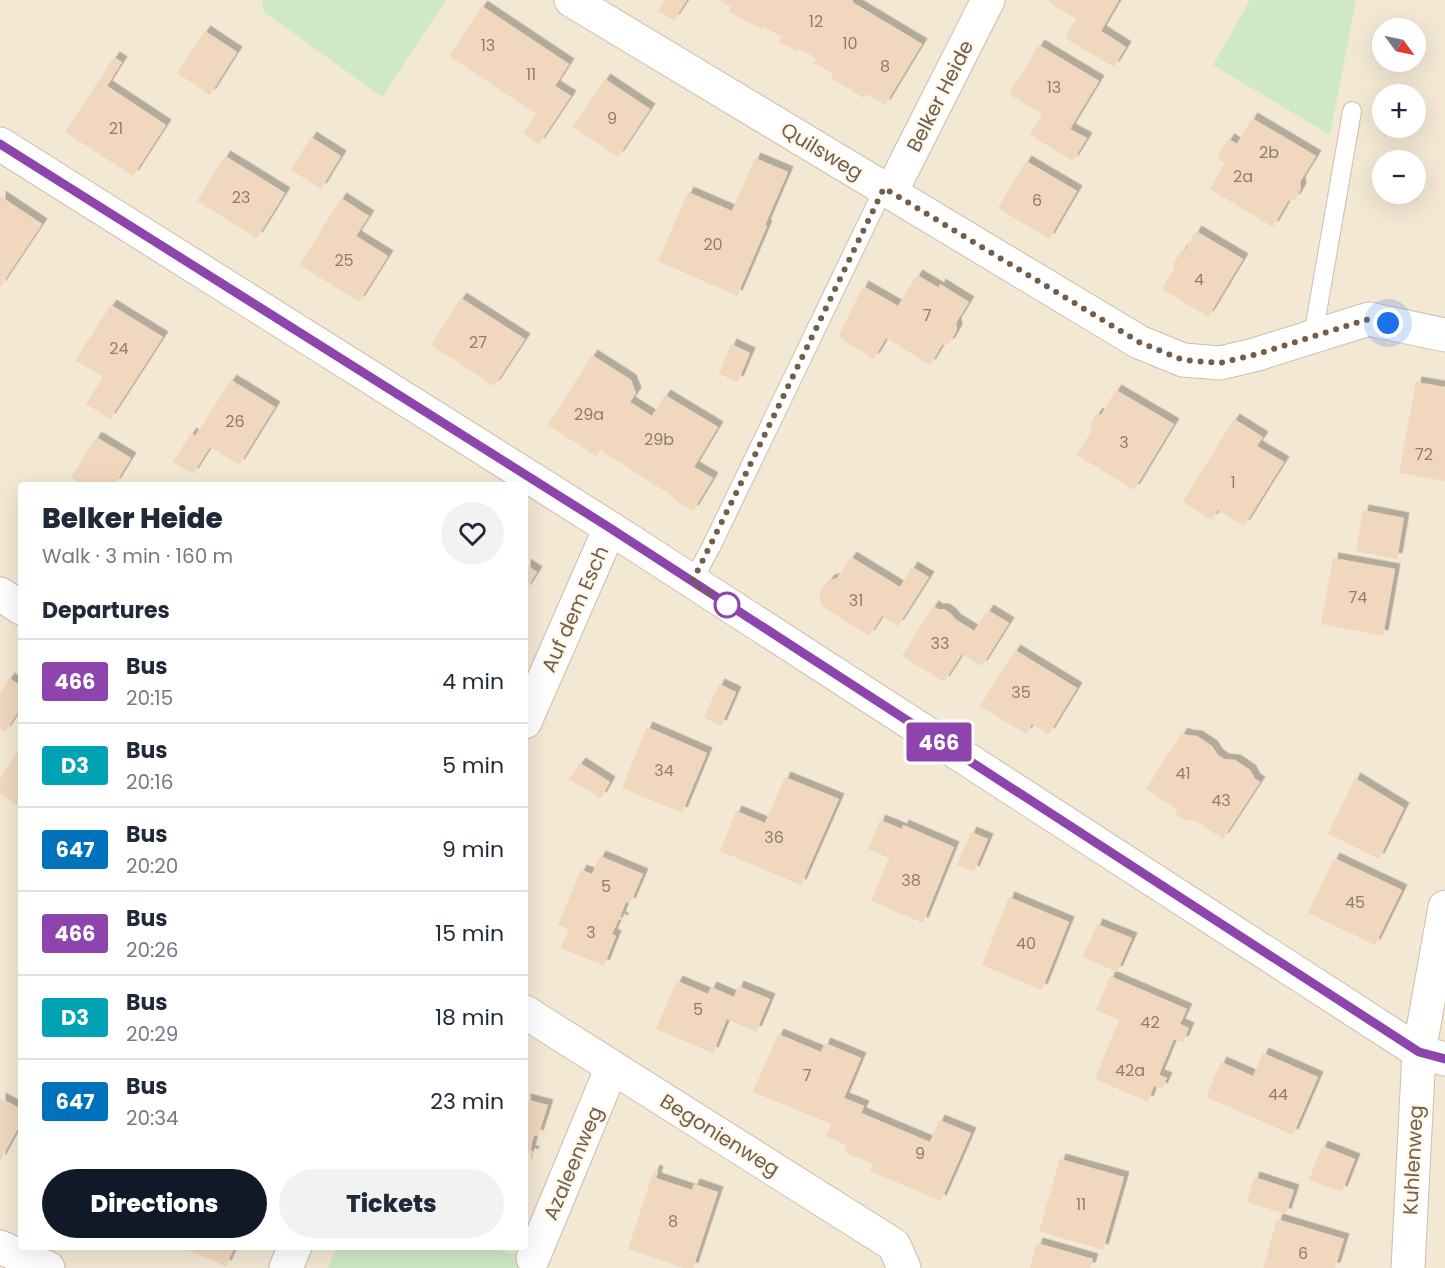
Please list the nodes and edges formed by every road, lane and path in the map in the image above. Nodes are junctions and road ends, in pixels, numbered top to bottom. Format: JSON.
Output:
{"nodes":[{"id":1,"x":572,"y":0,"type":"edge"},
{"id":2,"x":988,"y":0,"type":"edge"},
{"id":3,"x":1352,"y":111,"type":"dead end"},
{"id":4,"x":0,"y":144,"type":"edge"},
{"id":5,"x":887,"y":190,"type":"junction"},
{"id":6,"x":1445,"y":335,"type":"edge"},
{"id":7,"x":1313,"y":336,"type":"junction"},
{"id":8,"x":610,"y":528,"type":"junction"},
{"id":9,"x":692,"y":582,"type":"junction"},
{"id":10,"x":0,"y":594,"type":"edge"},
{"id":11,"x":18,"y":606,"type":"edge"},
{"id":12,"x":528,"y":715,"type":"edge"},
{"id":13,"x":1445,"y":907,"type":"edge"},
{"id":14,"x":528,"y":1014,"type":"edge"},
{"id":15,"x":1432,"y":1055,"type":"edge"},
{"id":16,"x":612,"y":1067,"type":"junction"},
{"id":17,"x":0,"y":1247,"type":"edge"},
{"id":18,"x":294,"y":1250,"type":"edge"},
{"id":19,"x":533,"y":1258,"type":"dead end"},
{"id":20,"x":48,"y":1268,"type":"edge"},
{"id":21,"x":286,"y":1268,"type":"edge"},
{"id":22,"x":904,"y":1268,"type":"edge"},
{"id":23,"x":1408,"y":1268,"type":"edge"}],
"edges":[{"from":1,"to":5,"type":"street","name":"Quilsweg"},
{"from":2,"to":5,"type":"street","name":"Belker Heide"},
{"from":3,"to":7,"type":"lane"},
{"from":4,"to":8,"type":"street"},
{"from":5,"to":7,"type":"street","name":"Quilsweg"},
{"from":5,"to":9,"type":"lane","name":"Belker Heide"},
{"from":6,"to":7,"type":"street","name":"Quilsweg"},
{"from":8,"to":9,"type":"street"},
{"from":8,"to":12,"type":"street","name":"Auf dem Esch"},
{"from":9,"to":15,"type":"street"},
{"from":10,"to":11,"type":"street"},
{"from":13,"to":15,"type":"street","name":"Kuhlenweg"},
{"from":14,"to":16,"type":"street","name":"Begonienweg"},
{"from":15,"to":23,"type":"street","name":"Kuhlenweg"},
{"from":16,"to":19,"type":"street","name":"Azaleenweg"},
{"from":16,"to":22,"type":"street","name":"Begonienweg"},
{"from":17,"to":20,"type":"street"},
{"from":18,"to":21,"type":"street"}]}
